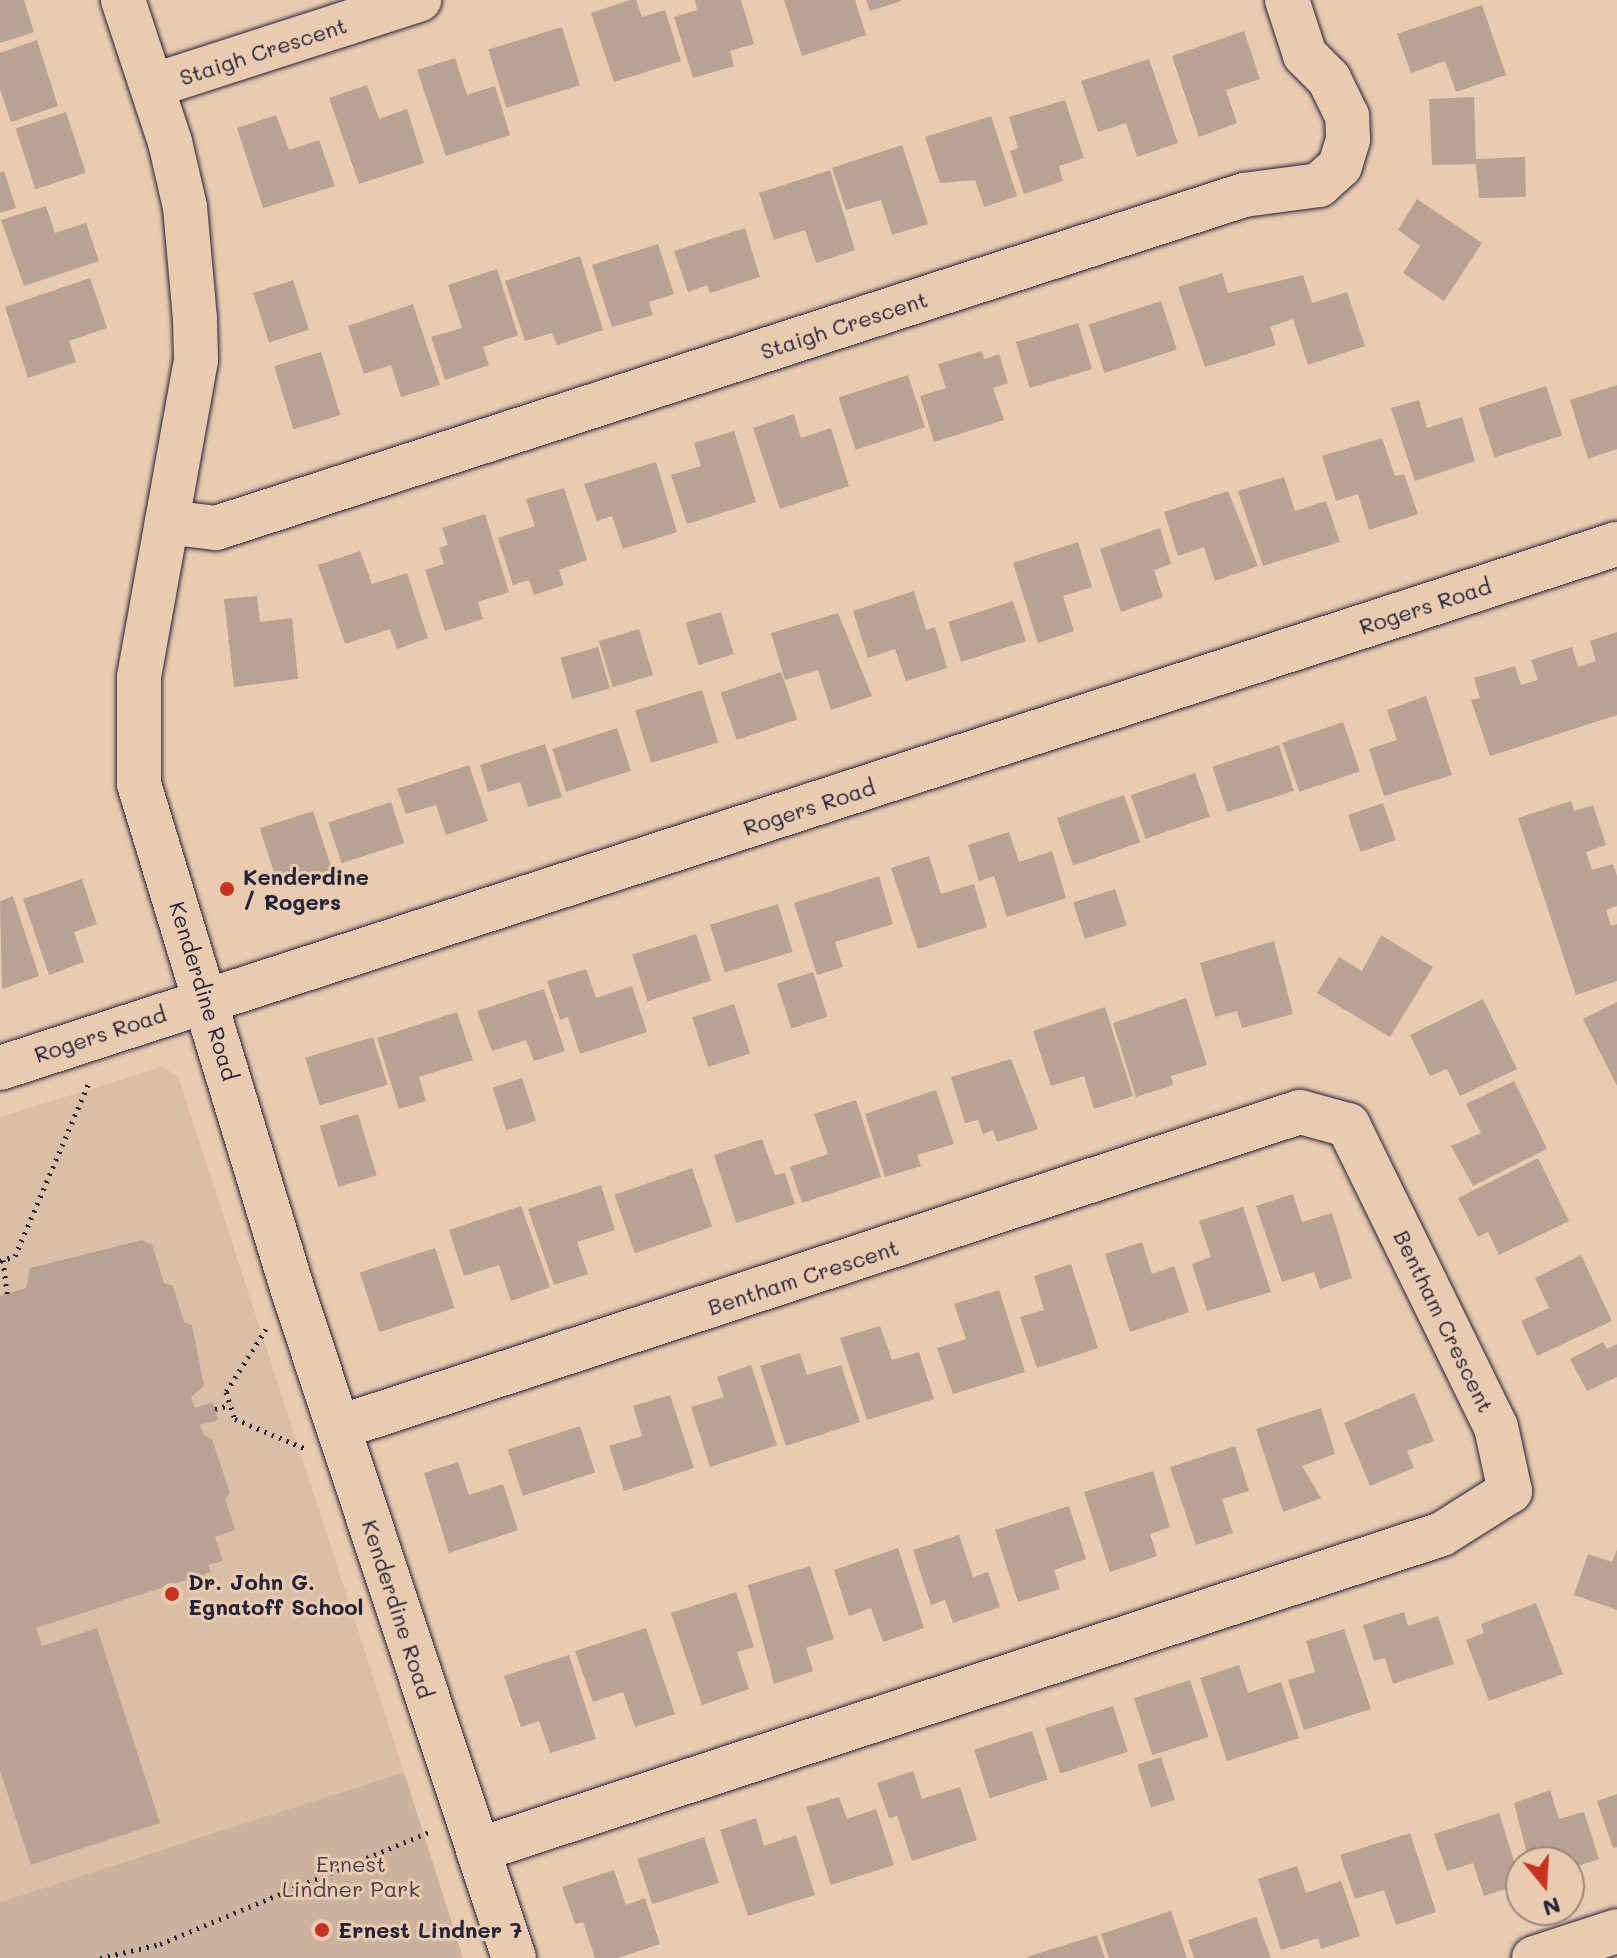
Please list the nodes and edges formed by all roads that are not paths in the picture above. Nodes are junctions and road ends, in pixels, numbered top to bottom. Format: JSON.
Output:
{"nodes":[{"id":1,"x":123,"y":0,"type":"edge"},
{"id":2,"x":419,"y":0,"type":"edge"},
{"id":3,"x":1287,"y":0,"type":"edge"},
{"id":4,"x":152,"y":86,"type":"junction"},
{"id":5,"x":167,"y":522,"type":"junction"},
{"id":6,"x":1617,"y":544,"type":"edge"},
{"id":7,"x":208,"y":1001,"type":"junction"},
{"id":8,"x":0,"y":1068,"type":"edge"},
{"id":9,"x":323,"y":1437,"type":"junction"},
{"id":10,"x":472,"y":1832,"type":"junction"},
{"id":11,"x":1617,"y":1931,"type":"edge"},
{"id":12,"x":514,"y":1958,"type":"edge"},
{"id":13,"x":1534,"y":1958,"type":"edge"}],
"edges":[{"from":1,"to":4,"type":"street","name":"Kenderdine Road"},
{"from":2,"to":4,"type":"street","name":"Staigh Crescent"},
{"from":3,"to":5,"type":"street","name":"Staigh Crescent"},
{"from":4,"to":5,"type":"street","name":"Kenderdine Road"},
{"from":5,"to":7,"type":"street","name":"Kenderdine Road"},
{"from":6,"to":7,"type":"street","name":"Rogers Road"},
{"from":7,"to":8,"type":"street","name":"Rogers Road"},
{"from":7,"to":9,"type":"street","name":"Kenderdine Road"},
{"from":9,"to":10,"type":"street","name":"Kenderdine Road"},
{"from":9,"to":10,"type":"street","name":"Bentham Crescent"},
{"from":10,"to":12,"type":"street","name":"Kenderdine Road"},
{"from":11,"to":13,"type":"street"}]}
